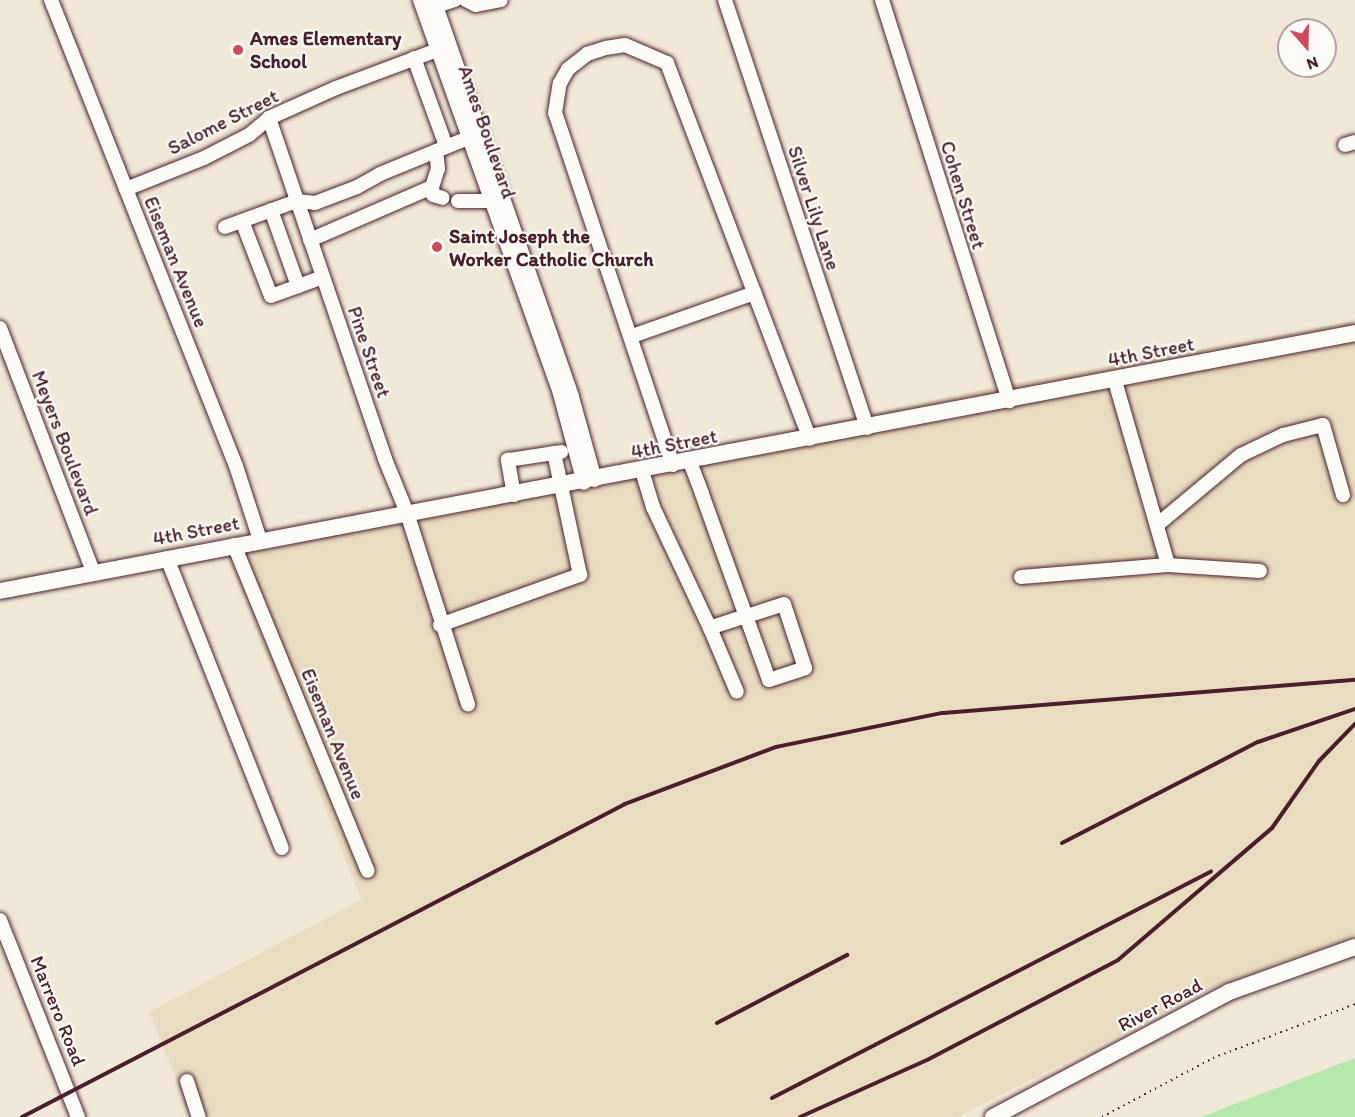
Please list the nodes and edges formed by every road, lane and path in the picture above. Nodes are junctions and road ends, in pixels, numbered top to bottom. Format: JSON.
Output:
{"nodes":[{"id":1,"x":51,"y":0,"type":"edge"},
{"id":2,"x":420,"y":0,"type":"edge"},
{"id":3,"x":455,"y":0,"type":"edge"},
{"id":4,"x":466,"y":0,"type":"edge"},
{"id":5,"x":501,"y":0,"type":"edge"},
{"id":6,"x":725,"y":0,"type":"edge"},
{"id":7,"x":882,"y":0,"type":"edge"},
{"id":8,"x":435,"y":3,"type":"edge"},
{"id":9,"x":444,"y":47,"type":"junction"},
{"id":10,"x":414,"y":58,"type":"junction"},
{"id":11,"x":269,"y":118,"type":"junction"},
{"id":12,"x":468,"y":138,"type":"junction"},
{"id":13,"x":441,"y":148,"type":"junction"},
{"id":14,"x":432,"y":187,"type":"junction"},
{"id":15,"x":126,"y":189,"type":"junction"},
{"id":16,"x":443,"y":198,"type":"dead end"},
{"id":17,"x":297,"y":201,"type":"junction"},
{"id":18,"x":458,"y":201,"type":"dead end"},
{"id":19,"x":491,"y":201,"type":"junction"},
{"id":20,"x":271,"y":210,"type":"junction"},
{"id":21,"x":242,"y":221,"type":"junction"},
{"id":22,"x":225,"y":227,"type":"dead end"},
{"id":23,"x":310,"y":240,"type":"junction"},
{"id":24,"x":322,"y":277,"type":"junction"},
{"id":25,"x":298,"y":286,"type":"junction"},
{"id":26,"x":755,"y":293,"type":"junction"},
{"id":27,"x":0,"y":328,"type":"edge"},
{"id":28,"x":1355,"y":333,"type":"edge"},
{"id":29,"x":632,"y":336,"type":"junction"},
{"id":30,"x":1115,"y":381,"type":"junction"},
{"id":31,"x":1009,"y":401,"type":"junction"},
{"id":32,"x":867,"y":428,"type":"junction"},
{"id":33,"x":810,"y":439,"type":"junction"},
{"id":34,"x":575,"y":450,"type":"junction"},
{"id":35,"x":554,"y":453,"type":"junction"},
{"id":36,"x":690,"y":462,"type":"junction"},
{"id":37,"x":673,"y":465,"type":"junction"},
{"id":38,"x":642,"y":471,"type":"junction"},
{"id":39,"x":590,"y":482,"type":"junction"},
{"id":40,"x":561,"y":487,"type":"junction"},
{"id":41,"x":514,"y":495,"type":"junction"},
{"id":42,"x":1342,"y":495,"type":"dead end"},
{"id":43,"x":407,"y":513,"type":"junction"},
{"id":44,"x":1157,"y":525,"type":"junction"},
{"id":45,"x":260,"y":540,"type":"junction"},
{"id":46,"x":234,"y":545,"type":"junction"},
{"id":47,"x":167,"y":558,"type":"junction"},
{"id":48,"x":1168,"y":565,"type":"junction"},
{"id":49,"x":1260,"y":571,"type":"dead end"},
{"id":50,"x":93,"y":572,"type":"junction"},
{"id":51,"x":1021,"y":577,"type":"dead end"},
{"id":52,"x":0,"y":591,"type":"edge"},
{"id":53,"x":746,"y":616,"type":"junction"},
{"id":54,"x":440,"y":625,"type":"junction"},
{"id":55,"x":710,"y":628,"type":"junction"},
{"id":56,"x":736,"y":693,"type":"dead end"},
{"id":57,"x":468,"y":704,"type":"dead end"},
{"id":58,"x":282,"y":848,"type":"dead end"},
{"id":59,"x":368,"y":871,"type":"dead end"},
{"id":60,"x":0,"y":920,"type":"edge"},
{"id":61,"x":1355,"y":947,"type":"edge"},
{"id":62,"x":1355,"y":1004,"type":"edge"},
{"id":63,"x":188,"y":1081,"type":"dead end"},
{"id":64,"x":78,"y":1117,"type":"edge"},
{"id":65,"x":199,"y":1117,"type":"edge"},
{"id":66,"x":993,"y":1117,"type":"edge"},
{"id":67,"x":1102,"y":1117,"type":"edge"}],
"edges":[{"from":1,"to":15,"type":"street","name":"Eiseman Avenue"},
{"from":2,"to":9,"type":"street","name":"Ames Boulevard"},
{"from":3,"to":8,"type":"street"},
{"from":4,"to":5,"type":"street"},
{"from":6,"to":32,"type":"street","name":"Silver Lily Lane"},
{"from":7,"to":31,"type":"street","name":"Cohen Street"},
{"from":8,"to":9,"type":"street","name":"Ames Boulevard"},
{"from":9,"to":10,"type":"street","name":"Salome Street"},
{"from":9,"to":12,"type":"street","name":"Ames Boulevard"},
{"from":9,"to":39,"type":"street","name":"Ames Boulevard"},
{"from":10,"to":11,"type":"street","name":"Salome Street"},
{"from":10,"to":13,"type":"street"},
{"from":11,"to":15,"type":"street","name":"Salome Street"},
{"from":11,"to":17,"type":"street","name":"Pine Street"},
{"from":12,"to":13,"type":"street"},
{"from":12,"to":19,"type":"street","name":"Ames Boulevard"},
{"from":13,"to":14,"type":"street"},
{"from":13,"to":17,"type":"street"},
{"from":14,"to":16,"type":"street"},
{"from":14,"to":23,"type":"street"},
{"from":15,"to":45,"type":"street","name":"Eiseman Avenue"},
{"from":17,"to":20,"type":"street"},
{"from":17,"to":23,"type":"street","name":"Pine Street"},
{"from":18,"to":19,"type":"street"},
{"from":19,"to":34,"type":"street","name":"Ames Boulevard"},
{"from":20,"to":21,"type":"street"},
{"from":20,"to":25,"type":"street"},
{"from":21,"to":22,"type":"street"},
{"from":21,"to":25,"type":"street"},
{"from":23,"to":24,"type":"street","name":"Pine Street"},
{"from":24,"to":25,"type":"street"},
{"from":24,"to":43,"type":"street","name":"Pine Street"},
{"from":26,"to":29,"type":"street"},
{"from":26,"to":29,"type":"street"},
{"from":26,"to":33,"type":"street"},
{"from":27,"to":50,"type":"street","name":"Meyers Boulevard"},
{"from":28,"to":30,"type":"main road","name":"4th Street"},
{"from":29,"to":37,"type":"street"},
{"from":30,"to":31,"type":"main road","name":"4th Street"},
{"from":30,"to":44,"type":"street"},
{"from":31,"to":32,"type":"main road","name":"4th Street"},
{"from":32,"to":33,"type":"main road","name":"4th Street"},
{"from":33,"to":36,"type":"main road","name":"4th Street"},
{"from":34,"to":35,"type":"street"},
{"from":34,"to":39,"type":"street","name":"Ames Boulevard"},
{"from":35,"to":40,"type":"street"},
{"from":35,"to":41,"type":"street"},
{"from":36,"to":37,"type":"main road","name":"4th Street"},
{"from":36,"to":53,"type":"street"},
{"from":37,"to":38,"type":"main road","name":"4th Street"},
{"from":38,"to":39,"type":"main road","name":"4th Street"},
{"from":38,"to":55,"type":"street"},
{"from":39,"to":40,"type":"main road","name":"4th Street"},
{"from":40,"to":41,"type":"main road","name":"4th Street"},
{"from":40,"to":54,"type":"street"},
{"from":41,"to":43,"type":"main road","name":"4th Street"},
{"from":42,"to":44,"type":"street"},
{"from":43,"to":45,"type":"main road","name":"4th Street"},
{"from":43,"to":54,"type":"street","name":"Pine Street"},
{"from":44,"to":48,"type":"street"},
{"from":45,"to":46,"type":"main road","name":"4th Street"},
{"from":46,"to":47,"type":"main road","name":"4th Street"},
{"from":46,"to":59,"type":"street","name":"Eiseman Avenue"},
{"from":47,"to":50,"type":"main road","name":"4th Street"},
{"from":47,"to":58,"type":"street"},
{"from":48,"to":49,"type":"street"},
{"from":48,"to":51,"type":"street"},
{"from":50,"to":52,"type":"main road","name":"4th Street"},
{"from":53,"to":53,"type":"street"},
{"from":53,"to":55,"type":"street"},
{"from":54,"to":57,"type":"street","name":"Pine Street"},
{"from":55,"to":56,"type":"street"},
{"from":60,"to":64,"type":"street","name":"Marrero Road"},
{"from":61,"to":66,"type":"main road","name":"River Road"},
{"from":62,"to":67,"type":"path"},
{"from":63,"to":65,"type":"street"}]}
